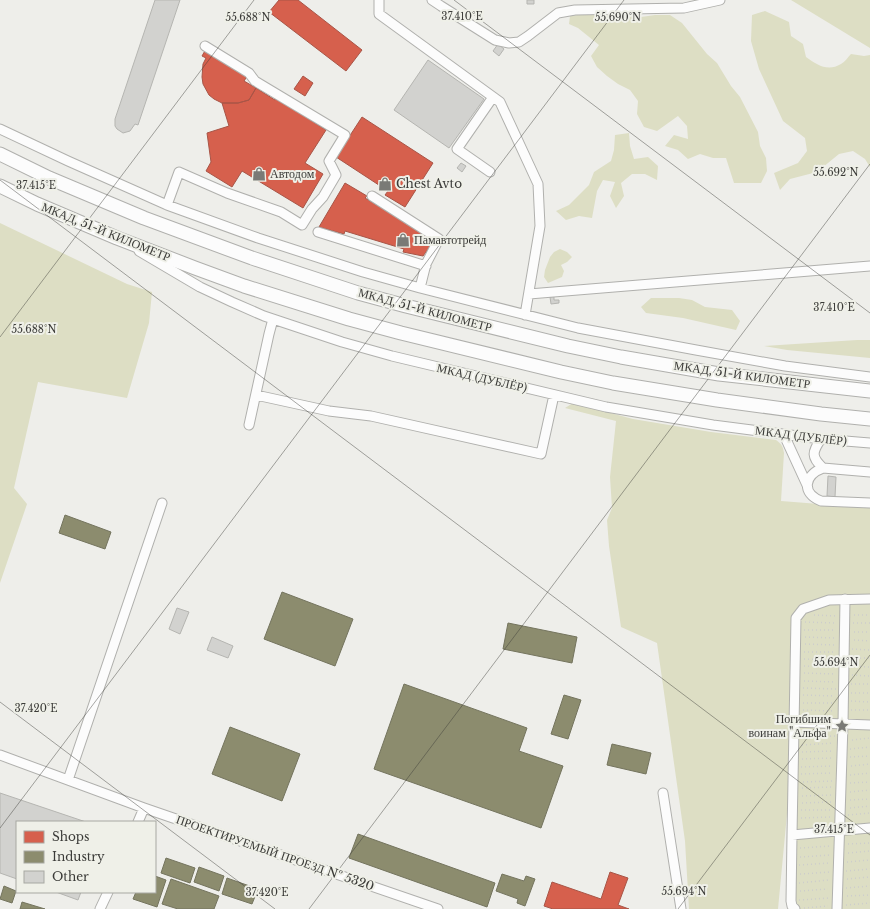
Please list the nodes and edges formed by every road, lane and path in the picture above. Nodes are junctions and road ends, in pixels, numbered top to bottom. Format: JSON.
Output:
{"nodes":[{"id":1,"x":379,"y":0,"type":"edge"},
{"id":2,"x":432,"y":0,"type":"edge"},
{"id":3,"x":720,"y":0,"type":"edge"},
{"id":4,"x":205,"y":46,"type":"dead end"},
{"id":5,"x":493,"y":97,"type":"junction"},
{"id":6,"x":0,"y":129,"type":"edge"},
{"id":7,"x":0,"y":154,"type":"edge"},
{"id":8,"x":490,"y":172,"type":"dead end"},
{"id":9,"x":0,"y":186,"type":"edge"},
{"id":10,"x":372,"y":196,"type":"dead end"},
{"id":11,"x":167,"y":205,"type":"junction"},
{"id":12,"x":318,"y":232,"type":"dead end"},
{"id":13,"x":117,"y":238,"type":"junction"},
{"id":14,"x":426,"y":266,"type":"junction"},
{"id":15,"x":870,"y":266,"type":"edge"},
{"id":16,"x":420,"y":288,"type":"junction"},
{"id":17,"x":529,"y":294,"type":"junction"},
{"id":18,"x":525,"y":315,"type":"junction"},
{"id":19,"x":273,"y":319,"type":"junction"},
{"id":20,"x":870,"y":377,"type":"edge"},
{"id":21,"x":870,"y":391,"type":"edge"},
{"id":22,"x":256,"y":395,"type":"junction"},
{"id":23,"x":554,"y":395,"type":"junction"},
{"id":24,"x":870,"y":419,"type":"edge"},
{"id":25,"x":249,"y":425,"type":"dead end"},
{"id":26,"x":784,"y":435,"type":"junction"},
{"id":27,"x":821,"y":439,"type":"junction"},
{"id":28,"x":870,"y":443,"type":"edge"},
{"id":29,"x":823,"y":468,"type":"junction"},
{"id":30,"x":870,"y":472,"type":"edge"},
{"id":31,"x":806,"y":485,"type":"junction"},
{"id":32,"x":162,"y":503,"type":"dead end"},
{"id":33,"x":870,"y":503,"type":"edge"},
{"id":34,"x":845,"y":599,"type":"junction"},
{"id":35,"x":870,"y":599,"type":"edge"},
{"id":36,"x":870,"y":615,"type":"edge"},
{"id":37,"x":870,"y":624,"type":"edge"},
{"id":38,"x":870,"y":632,"type":"edge"},
{"id":39,"x":870,"y":641,"type":"edge"},
{"id":40,"x":870,"y":650,"type":"edge"},
{"id":41,"x":870,"y":658,"type":"edge"},
{"id":42,"x":795,"y":662,"type":"junction"},
{"id":43,"x":844,"y":664,"type":"junction"},
{"id":44,"x":870,"y":667,"type":"edge"},
{"id":45,"x":870,"y":676,"type":"edge"},
{"id":46,"x":870,"y":684,"type":"edge"},
{"id":47,"x":870,"y":693,"type":"edge"},
{"id":48,"x":870,"y":702,"type":"edge"},
{"id":49,"x":870,"y":710,"type":"edge"},
{"id":50,"x":793,"y":722,"type":"junction"},
{"id":51,"x":843,"y":724,"type":"junction"},
{"id":52,"x":870,"y":725,"type":"edge"},
{"id":53,"x":870,"y":738,"type":"edge"},
{"id":54,"x":870,"y":747,"type":"edge"},
{"id":55,"x":0,"y":755,"type":"edge"},
{"id":56,"x":870,"y":756,"type":"edge"},
{"id":57,"x":870,"y":764,"type":"edge"},
{"id":58,"x":870,"y":773,"type":"edge"},
{"id":59,"x":793,"y":778,"type":"junction"},
{"id":60,"x":841,"y":779,"type":"junction"},
{"id":61,"x":68,"y":780,"type":"junction"},
{"id":62,"x":870,"y":782,"type":"edge"},
{"id":63,"x":870,"y":790,"type":"edge"},
{"id":64,"x":663,"y":794,"type":"dead end"},
{"id":65,"x":870,"y":799,"type":"edge"},
{"id":66,"x":870,"y":806,"type":"edge"},
{"id":67,"x":144,"y":808,"type":"junction"},
{"id":68,"x":870,"y":813,"type":"edge"},
{"id":69,"x":138,"y":821,"type":"edge"},
{"id":70,"x":870,"y":828,"type":"edge"},
{"id":71,"x":839,"y":831,"type":"junction"},
{"id":72,"x":792,"y":835,"type":"junction"},
{"id":73,"x":870,"y":843,"type":"edge"},
{"id":74,"x":870,"y":851,"type":"edge"},
{"id":75,"x":838,"y":852,"type":"junction"},
{"id":76,"x":792,"y":857,"type":"junction"},
{"id":77,"x":870,"y":860,"type":"edge"},
{"id":78,"x":870,"y":877,"type":"edge"},
{"id":79,"x":837,"y":880,"type":"junction"},
{"id":80,"x":791,"y":883,"type":"junction"},
{"id":81,"x":108,"y":893,"type":"edge"},
{"id":82,"x":870,"y":895,"type":"edge"},
{"id":83,"x":837,"y":897,"type":"junction"},
{"id":84,"x":793,"y":905,"type":"edge"},
{"id":85,"x":100,"y":909,"type":"edge"},
{"id":86,"x":438,"y":909,"type":"edge"},
{"id":87,"x":681,"y":909,"type":"edge"},
{"id":88,"x":837,"y":909,"type":"edge"}],
"edges":[{"from":1,"to":5,"type":"street"},
{"from":2,"to":3,"type":"street"},
{"from":4,"to":11,"type":"street"},
{"from":5,"to":8,"type":"street"},
{"from":5,"to":17,"type":"street"},
{"from":6,"to":11,"type":"street"},
{"from":7,"to":21,"type":"highway","name":"МКАД, 51-Й КИЛОМЕТР"},
{"from":9,"to":13,"type":"highway","name":"МКАД, 51-Й КИЛОМЕТР"},
{"from":10,"to":14,"type":"street"},
{"from":11,"to":16,"type":"street"},
{"from":12,"to":14,"type":"street"},
{"from":13,"to":19,"type":"street","name":"МКАД (ДУБЛЁР)"},
{"from":13,"to":24,"type":"highway","name":"МКАД, 51-Й КИЛОМЕТР"},
{"from":14,"to":16,"type":"street"},
{"from":15,"to":17,"type":"street"},
{"from":16,"to":18,"type":"street"},
{"from":17,"to":18,"type":"street"},
{"from":18,"to":20,"type":"street"},
{"from":19,"to":22,"type":"street"},
{"from":19,"to":23,"type":"street","name":"МКАД (ДУБЛЁР)"},
{"from":22,"to":23,"type":"street"},
{"from":22,"to":25,"type":"street"},
{"from":23,"to":26,"type":"street","name":"МКАД (ДУБЛЁР)"},
{"from":26,"to":27,"type":"street","name":"МКАД (ДУБЛЁР)"},
{"from":26,"to":31,"type":"street"},
{"from":27,"to":28,"type":"street","name":"МКАД (ДУБЛЁР)"},
{"from":27,"to":29,"type":"street"},
{"from":29,"to":30,"type":"street"},
{"from":29,"to":31,"type":"street"},
{"from":31,"to":33,"type":"street"},
{"from":32,"to":61,"type":"street"},
{"from":34,"to":35,"type":"street"},
{"from":34,"to":42,"type":"street"},
{"from":34,"to":43,"type":"street"},
{"from":36,"to":43,"type":"path"},
{"from":37,"to":43,"type":"path"},
{"from":38,"to":43,"type":"path"},
{"from":39,"to":43,"type":"path"},
{"from":40,"to":43,"type":"path"},
{"from":41,"to":43,"type":"path"},
{"from":42,"to":43,"type":"path"},
{"from":42,"to":43,"type":"path"},
{"from":42,"to":43,"type":"path"},
{"from":42,"to":43,"type":"path"},
{"from":42,"to":43,"type":"path"},
{"from":42,"to":43,"type":"path"},
{"from":42,"to":43,"type":"path"},
{"from":42,"to":43,"type":"path"},
{"from":42,"to":43,"type":"path"},
{"from":42,"to":43,"type":"path"},
{"from":42,"to":43,"type":"path"},
{"from":42,"to":43,"type":"path"},
{"from":42,"to":43,"type":"path"},
{"from":42,"to":43,"type":"path"},
{"from":42,"to":50,"type":"street"},
{"from":43,"to":44,"type":"path"},
{"from":43,"to":45,"type":"path"},
{"from":43,"to":46,"type":"path"},
{"from":43,"to":47,"type":"path"},
{"from":43,"to":48,"type":"path"},
{"from":43,"to":49,"type":"path"},
{"from":43,"to":51,"type":"street"},
{"from":50,"to":51,"type":"street"},
{"from":50,"to":59,"type":"street"},
{"from":51,"to":52,"type":"street"},
{"from":51,"to":60,"type":"street"},
{"from":53,"to":60,"type":"path"},
{"from":54,"to":60,"type":"path"},
{"from":55,"to":61,"type":"street","name":"ПРОЕКТИРУЕМЫЙ ПРОЕЗД № 5320"},
{"from":56,"to":60,"type":"path"},
{"from":57,"to":60,"type":"path"},
{"from":58,"to":60,"type":"path"},
{"from":59,"to":60,"type":"path"},
{"from":59,"to":60,"type":"path"},
{"from":59,"to":60,"type":"path"},
{"from":59,"to":60,"type":"path"},
{"from":59,"to":60,"type":"path"},
{"from":59,"to":60,"type":"path"},
{"from":59,"to":60,"type":"path"},
{"from":59,"to":60,"type":"path"},
{"from":59,"to":60,"type":"path"},
{"from":59,"to":60,"type":"path"},
{"from":59,"to":60,"type":"path"},
{"from":59,"to":60,"type":"path"},
{"from":59,"to":72,"type":"street"},
{"from":60,"to":62,"type":"path"},
{"from":60,"to":63,"type":"path"},
{"from":60,"to":65,"type":"path"},
{"from":60,"to":66,"type":"path"},
{"from":60,"to":68,"type":"path"},
{"from":60,"to":71,"type":"street"},
{"from":61,"to":67,"type":"street","name":"ПРОЕКТИРУЕМЫЙ ПРОЕЗД № 5320"},
{"from":64,"to":87,"type":"street"},
{"from":67,"to":69,"type":"street"},
{"from":67,"to":86,"type":"street","name":"ПРОЕКТИРУЕМЫЙ ПРОЕЗД № 5320"},
{"from":70,"to":71,"type":"street"},
{"from":71,"to":72,"type":"street"},
{"from":71,"to":75,"type":"street"},
{"from":72,"to":76,"type":"street"},
{"from":73,"to":75,"type":"path"},
{"from":74,"to":75,"type":"path"},
{"from":75,"to":76,"type":"path"},
{"from":75,"to":76,"type":"path"},
{"from":75,"to":76,"type":"path"},
{"from":75,"to":77,"type":"path"},
{"from":75,"to":79,"type":"street"},
{"from":76,"to":80,"type":"street"},
{"from":78,"to":79,"type":"path"},
{"from":79,"to":80,"type":"path"},
{"from":79,"to":83,"type":"street"},
{"from":80,"to":84,"type":"street"},
{"from":81,"to":85,"type":"street"},
{"from":82,"to":83,"type":"path"},
{"from":83,"to":84,"type":"path"},
{"from":83,"to":88,"type":"street"}]}
